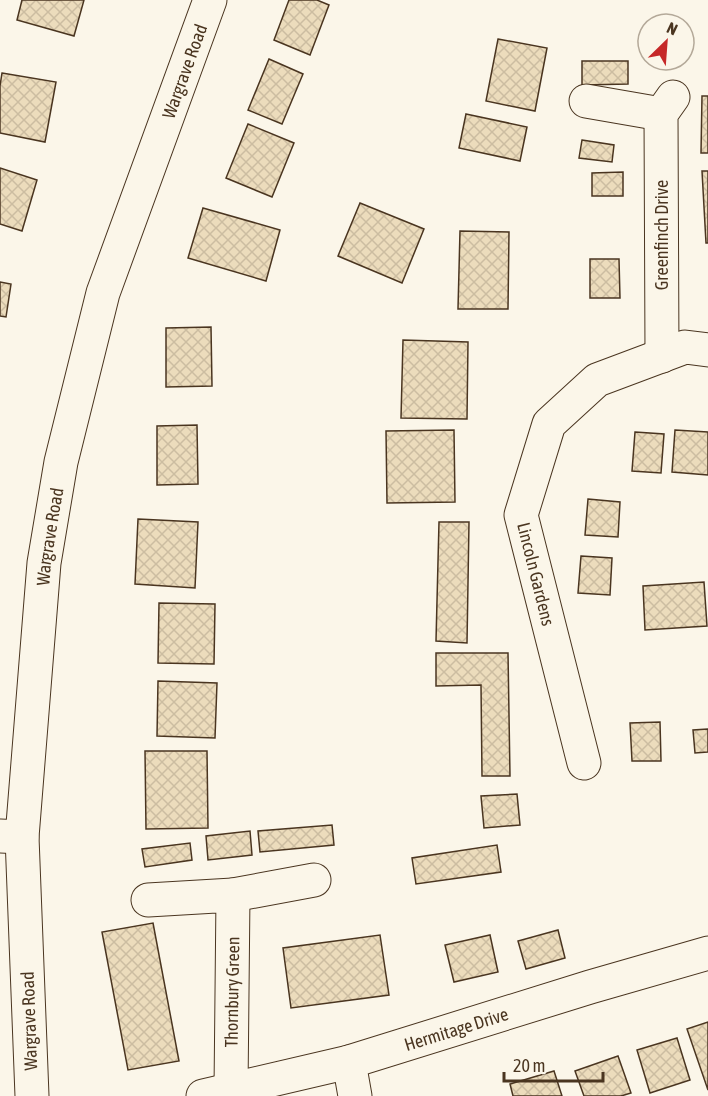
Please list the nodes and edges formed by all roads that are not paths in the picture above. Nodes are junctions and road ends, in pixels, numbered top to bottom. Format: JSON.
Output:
{"nodes":[{"id":1,"x":210,"y":0,"type":"edge"},
{"id":2,"x":586,"y":101,"type":"dead end"},
{"id":3,"x":708,"y":350,"type":"edge"},
{"id":4,"x":662,"y":357,"type":"junction"},
{"id":5,"x":584,"y":762,"type":"dead end"},
{"id":6,"x":11,"y":836,"type":"edge"},
{"id":7,"x":314,"y":880,"type":"dead end"},
{"id":8,"x":233,"y":895,"type":"junction"},
{"id":9,"x":148,"y":900,"type":"dead end"},
{"id":10,"x":708,"y":953,"type":"edge"},
{"id":11,"x":350,"y":1062,"type":"junction"},
{"id":12,"x":217,"y":1093,"type":"edge"},
{"id":13,"x":32,"y":1096,"type":"edge"},
{"id":14,"x":355,"y":1096,"type":"edge"}],
"edges":[{"from":1,"to":6,"type":"street","name":"Wargrave Road"},
{"from":2,"to":4,"type":"street","name":"Greenfinch Drive"},
{"from":3,"to":4,"type":"street","name":"Lincoln Gardens"},
{"from":4,"to":5,"type":"street","name":"Lincoln Gardens"},
{"from":6,"to":13,"type":"street","name":"Wargrave Road"},
{"from":7,"to":8,"type":"street"},
{"from":8,"to":9,"type":"street"},
{"from":8,"to":12,"type":"street","name":"Thornbury Green"},
{"from":10,"to":11,"type":"street","name":"Hermitage Drive"},
{"from":11,"to":12,"type":"street","name":"Hermitage Drive"},
{"from":11,"to":14,"type":"street"}]}
